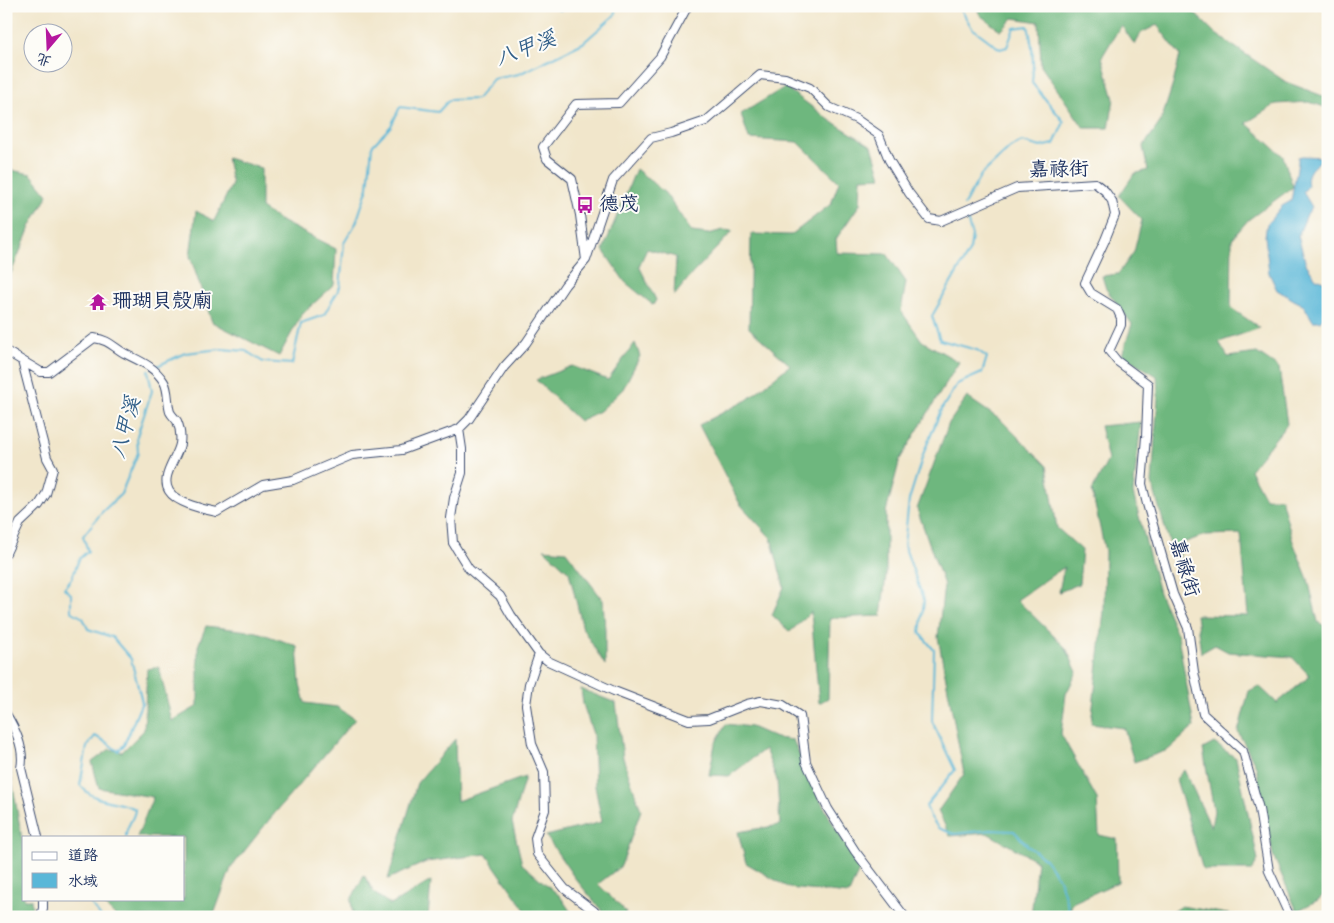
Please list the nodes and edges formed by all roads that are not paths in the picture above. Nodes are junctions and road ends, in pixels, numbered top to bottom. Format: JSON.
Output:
{"nodes":[{"id":1,"x":686,"y":6,"type":"edge"},
{"id":2,"x":586,"y":260,"type":"junction"},
{"id":3,"x":6,"y":351,"type":"edge"},
{"id":4,"x":22,"y":361,"type":"junction"},
{"id":5,"x":459,"y":429,"type":"junction"},
{"id":6,"x":6,"y":553,"type":"edge"},
{"id":7,"x":539,"y":654,"type":"junction"},
{"id":8,"x":6,"y":714,"type":"edge"},
{"id":9,"x":38,"y":836,"type":"edge"},
{"id":10,"x":43,"y":900,"type":"edge"},
{"id":11,"x":41,"y":917,"type":"edge"},
{"id":12,"x":599,"y":917,"type":"edge"},
{"id":13,"x":905,"y":917,"type":"edge"},
{"id":14,"x":1290,"y":917,"type":"edge"}],
"edges":[{"from":1,"to":2,"type":"street"},
{"from":2,"to":5,"type":"street"},
{"from":2,"to":14,"type":"street","name":"嘉祿街"},
{"from":3,"to":4,"type":"street"},
{"from":4,"to":5,"type":"street"},
{"from":4,"to":6,"type":"street"},
{"from":5,"to":7,"type":"street"},
{"from":7,"to":12,"type":"street"},
{"from":7,"to":13,"type":"street"},
{"from":8,"to":9,"type":"street"},
{"from":10,"to":11,"type":"street"}]}
